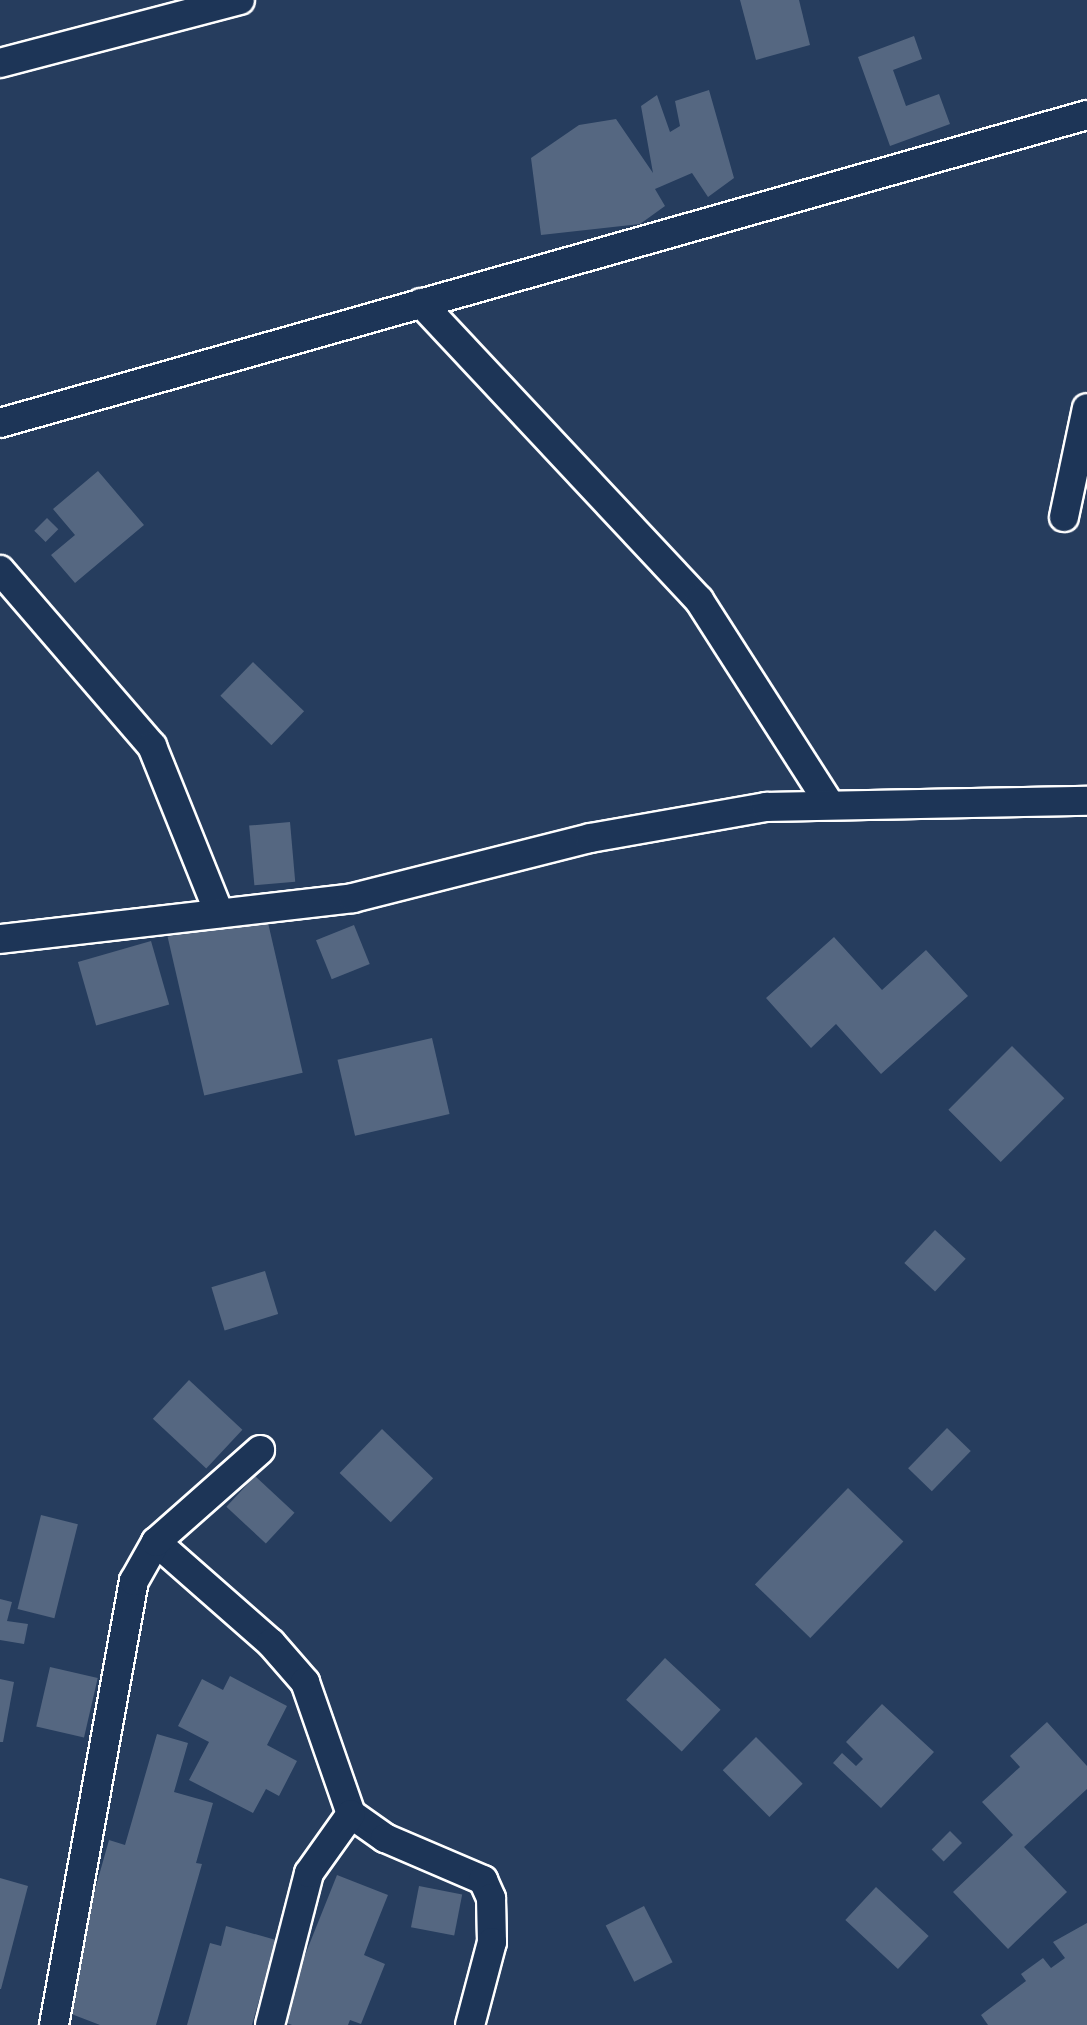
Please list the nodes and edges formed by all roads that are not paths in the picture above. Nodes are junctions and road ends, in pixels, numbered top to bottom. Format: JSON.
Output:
{"nodes":[{"id":1,"x":240,"y":0,"type":"edge"},
{"id":2,"x":0,"y":63,"type":"edge"},
{"id":3,"x":1087,"y":115,"type":"edge"},
{"id":4,"x":421,"y":303,"type":"junction"},
{"id":5,"x":1087,"y":408,"type":"edge"},
{"id":6,"x":0,"y":423,"type":"edge"},
{"id":7,"x":1064,"y":517,"type":"dead end"},
{"id":8,"x":0,"y":570,"type":"edge"},
{"id":9,"x":1087,"y":801,"type":"edge"},
{"id":10,"x":829,"y":803,"type":"junction"},
{"id":11,"x":219,"y":913,"type":"junction"},
{"id":12,"x":0,"y":939,"type":"edge"},
{"id":13,"x":260,"y":1449,"type":"dead end"},
{"id":14,"x":156,"y":1542,"type":"junction"},
{"id":15,"x":351,"y":1814,"type":"junction"},
{"id":16,"x":54,"y":2025,"type":"edge"},
{"id":17,"x":270,"y":2025,"type":"edge"},
{"id":18,"x":470,"y":2025,"type":"edge"}],
"edges":[{"from":1,"to":2,"type":"street"},
{"from":3,"to":4,"type":"street"},
{"from":4,"to":6,"type":"street"},
{"from":4,"to":10,"type":"street"},
{"from":5,"to":7,"type":"street"},
{"from":8,"to":11,"type":"street"},
{"from":9,"to":10,"type":"street"},
{"from":10,"to":11,"type":"street"},
{"from":11,"to":12,"type":"street"},
{"from":13,"to":14,"type":"street"},
{"from":14,"to":15,"type":"street"},
{"from":14,"to":16,"type":"street"},
{"from":15,"to":17,"type":"street"},
{"from":15,"to":18,"type":"street"}]}
